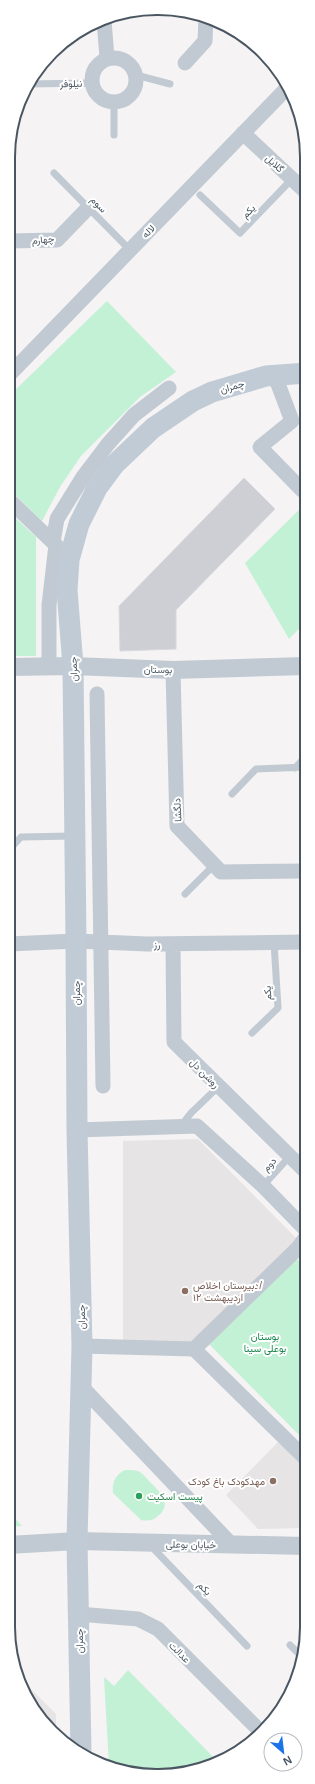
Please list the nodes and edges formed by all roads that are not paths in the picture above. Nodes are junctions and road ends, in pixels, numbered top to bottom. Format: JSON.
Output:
{"nodes":[{"id":1,"x":206,"y":24,"type":"edge"},
{"id":2,"x":104,"y":26,"type":"edge"},
{"id":3,"x":107,"y":58,"type":"junction"},
{"id":4,"x":185,"y":63,"type":"dead end"},
{"id":5,"x":136,"y":75,"type":"junction"},
{"id":6,"x":91,"y":83,"type":"junction"},
{"id":7,"x":35,"y":84,"type":"edge"},
{"id":8,"x":170,"y":84,"type":"dead end"},
{"id":9,"x":284,"y":91,"type":"edge"},
{"id":10,"x":114,"y":102,"type":"junction"},
{"id":11,"x":243,"y":133,"type":"junction"},
{"id":12,"x":114,"y":135,"type":"dead end"},
{"id":13,"x":54,"y":173,"type":"dead end"},
{"id":14,"x":300,"y":183,"type":"edge"},
{"id":15,"x":300,"y":185,"type":"edge"},
{"id":16,"x":200,"y":195,"type":"dead end"},
{"id":17,"x":88,"y":208,"type":"junction"},
{"id":18,"x":15,"y":241,"type":"edge"},
{"id":19,"x":130,"y":250,"type":"junction"},
{"id":20,"x":15,"y":369,"type":"edge"},
{"id":21,"x":300,"y":374,"type":"edge"},
{"id":22,"x":275,"y":376,"type":"junction"},
{"id":23,"x":169,"y":388,"type":"dead end"},
{"id":24,"x":300,"y":488,"type":"edge"},
{"id":25,"x":15,"y":506,"type":"edge"},
{"id":26,"x":52,"y":542,"type":"junction"},
{"id":27,"x":49,"y":666,"type":"junction"},
{"id":28,"x":73,"y":666,"type":"junction"},
{"id":29,"x":300,"y":666,"type":"edge"},
{"id":30,"x":15,"y":667,"type":"edge"},
{"id":31,"x":173,"y":670,"type":"junction"},
{"id":32,"x":97,"y":694,"type":"dead end"},
{"id":33,"x":300,"y":763,"type":"edge"},
{"id":34,"x":296,"y":768,"type":"junction"},
{"id":35,"x":300,"y":768,"type":"edge"},
{"id":36,"x":232,"y":794,"type":"dead end"},
{"id":37,"x":74,"y":836,"type":"junction"},
{"id":38,"x":15,"y":844,"type":"edge"},
{"id":39,"x":214,"y":865,"type":"junction"},
{"id":40,"x":300,"y":871,"type":"edge"},
{"id":41,"x":185,"y":894,"type":"dead end"},
{"id":42,"x":76,"y":941,"type":"junction"},
{"id":43,"x":100,"y":942,"type":"junction"},
{"id":44,"x":274,"y":942,"type":"junction"},
{"id":45,"x":300,"y":942,"type":"edge"},
{"id":46,"x":15,"y":944,"type":"edge"},
{"id":47,"x":172,"y":944,"type":"junction"},
{"id":48,"x":252,"y":1033,"type":"dead end"},
{"id":49,"x":103,"y":1086,"type":"dead end"},
{"id":50,"x":218,"y":1087,"type":"junction"},
{"id":51,"x":181,"y":1126,"type":"junction"},
{"id":52,"x":76,"y":1130,"type":"junction"},
{"id":53,"x":290,"y":1156,"type":"junction"},
{"id":54,"x":300,"y":1166,"type":"edge"},
{"id":55,"x":263,"y":1186,"type":"junction"},
{"id":56,"x":300,"y":1224,"type":"edge"},
{"id":57,"x":300,"y":1250,"type":"edge"},
{"id":58,"x":82,"y":1346,"type":"junction"},
{"id":59,"x":194,"y":1348,"type":"junction"},
{"id":60,"x":81,"y":1386,"type":"junction"},
{"id":61,"x":300,"y":1453,"type":"edge"},
{"id":62,"x":77,"y":1541,"type":"junction"},
{"id":63,"x":148,"y":1543,"type":"junction"},
{"id":64,"x":15,"y":1545,"type":"edge"},
{"id":65,"x":232,"y":1545,"type":"junction"},
{"id":66,"x":300,"y":1546,"type":"edge"},
{"id":67,"x":78,"y":1614,"type":"junction"},
{"id":68,"x":290,"y":1645,"type":"dead end"},
{"id":69,"x":247,"y":1646,"type":"dead end"},
{"id":70,"x":297,"y":1652,"type":"edge"},
{"id":71,"x":257,"y":1728,"type":"edge"},
{"id":72,"x":80,"y":1746,"type":"edge"}],
"edges":[{"from":1,"to":4,"type":"street"},
{"from":2,"to":3,"type":"street"},
{"from":3,"to":5,"type":"street"},
{"from":3,"to":6,"type":"street"},
{"from":5,"to":8,"type":"lane"},
{"from":5,"to":10,"type":"street"},
{"from":6,"to":7,"type":"lane","name":"نیلوفر"},
{"from":6,"to":10,"type":"street"},
{"from":9,"to":11,"type":"street","name":"لاله"},
{"from":10,"to":12,"type":"lane"},
{"from":11,"to":14,"type":"street","name":"گلایل"},
{"from":11,"to":19,"type":"street","name":"لاله"},
{"from":13,"to":17,"type":"lane","name":"سوم"},
{"from":15,"to":16,"type":"lane","name":"یکم"},
{"from":17,"to":18,"type":"street","name":"چهارم"},
{"from":17,"to":19,"type":"lane","name":"سوم"},
{"from":19,"to":20,"type":"street","name":"لاله"},
{"from":21,"to":22,"type":"main road","name":"چمران"},
{"from":22,"to":24,"type":"street"},
{"from":22,"to":28,"type":"main road","name":"چمران"},
{"from":23,"to":26,"type":"street"},
{"from":25,"to":26,"type":"street"},
{"from":26,"to":27,"type":"street"},
{"from":27,"to":28,"type":"street","name":"بوستان"},
{"from":27,"to":30,"type":"street","name":"بوستان"},
{"from":28,"to":31,"type":"street","name":"بوستان"},
{"from":28,"to":37,"type":"main road","name":"چمران"},
{"from":29,"to":31,"type":"street","name":"بوستان"},
{"from":31,"to":39,"type":"street","name":"دلگشا"},
{"from":32,"to":43,"type":"street"},
{"from":33,"to":34,"type":"lane"},
{"from":34,"to":35,"type":"lane"},
{"from":34,"to":36,"type":"lane"},
{"from":37,"to":38,"type":"lane"},
{"from":37,"to":42,"type":"main road","name":"چمران"},
{"from":39,"to":40,"type":"street","name":"دلگشا"},
{"from":39,"to":41,"type":"lane"},
{"from":42,"to":43,"type":"street","name":"رز"},
{"from":42,"to":46,"type":"street","name":"رز"},
{"from":42,"to":52,"type":"main road","name":"چمران"},
{"from":43,"to":47,"type":"street","name":"رز"},
{"from":43,"to":49,"type":"street"},
{"from":44,"to":45,"type":"street","name":"رز"},
{"from":44,"to":47,"type":"street","name":"رز"},
{"from":44,"to":48,"type":"lane","name":"یکم"},
{"from":47,"to":50,"type":"street","name":"روشن دل"},
{"from":50,"to":51,"type":"lane"},
{"from":50,"to":53,"type":"street","name":"روشن دل"},
{"from":51,"to":52,"type":"street"},
{"from":51,"to":55,"type":"street"},
{"from":52,"to":58,"type":"main road","name":"چمران"},
{"from":53,"to":54,"type":"street","name":"روشن دل"},
{"from":53,"to":55,"type":"lane","name":"دوم"},
{"from":55,"to":56,"type":"street"},
{"from":57,"to":59,"type":"street"},
{"from":58,"to":59,"type":"street"},
{"from":58,"to":60,"type":"main road","name":"چمران"},
{"from":59,"to":61,"type":"street"},
{"from":60,"to":62,"type":"main road","name":"چمران"},
{"from":60,"to":65,"type":"street"},
{"from":62,"to":63,"type":"street","name":"خیابان بوعلی"},
{"from":62,"to":64,"type":"street","name":"خیابان بوعلی"},
{"from":62,"to":67,"type":"main road","name":"چمران"},
{"from":63,"to":65,"type":"street","name":"خیابان بوعلی"},
{"from":63,"to":69,"type":"lane","name":"یکم"},
{"from":65,"to":66,"type":"street","name":"خیابان بوعلی"},
{"from":67,"to":71,"type":"street","name":"عدالت"},
{"from":67,"to":72,"type":"main road","name":"چمران"},
{"from":68,"to":70,"type":"lane"}]}
